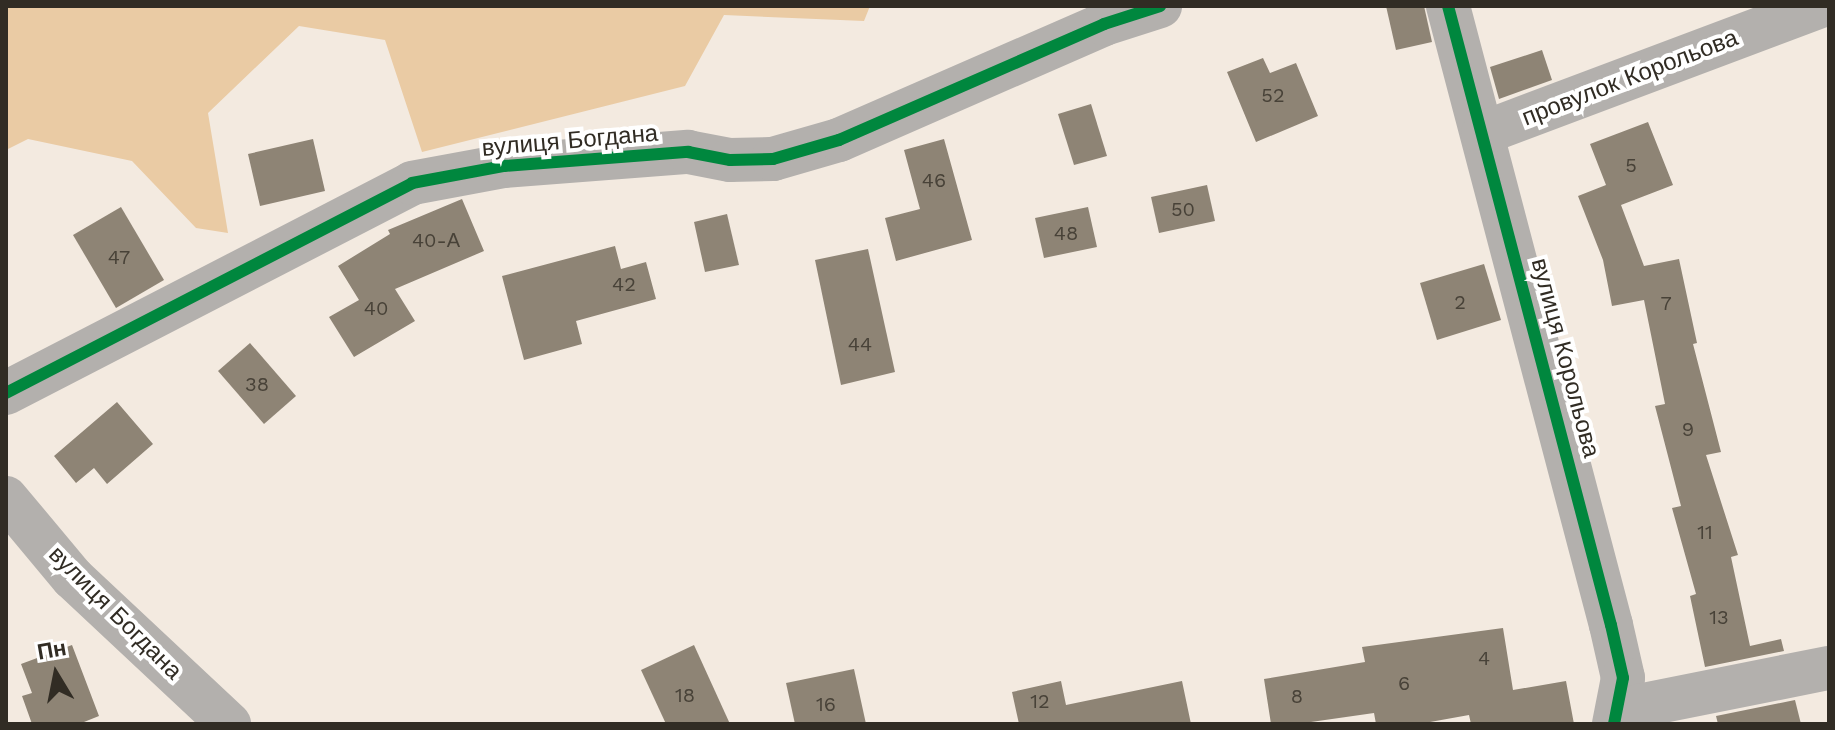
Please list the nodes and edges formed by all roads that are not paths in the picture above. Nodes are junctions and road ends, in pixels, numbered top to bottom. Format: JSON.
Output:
{"nodes":[{"id":1,"x":1160,"y":6,"type":"edge"},
{"id":2,"x":1448,"y":6,"type":"edge"},
{"id":3,"x":1821,"y":6,"type":"edge"},
{"id":4,"x":1105,"y":15,"type":"edge"},
{"id":5,"x":1483,"y":133,"type":"junction"},
{"id":6,"x":6,"y":393,"type":"edge"},
{"id":7,"x":6,"y":498,"type":"edge"},
{"id":8,"x":1829,"y":668,"type":"edge"},
{"id":9,"x":229,"y":724,"type":"edge"},
{"id":10,"x":1614,"y":724,"type":"edge"},
{"id":11,"x":1624,"y":724,"type":"edge"}],
"edges":[{"from":1,"to":4,"type":"street","name":"вулиця Богдана"},
{"from":2,"to":5,"type":"street","name":"вулиця Корольова"},
{"from":3,"to":5,"type":"street","name":"провулок Корольова"},
{"from":4,"to":6,"type":"street","name":"вулиця Богдана"},
{"from":5,"to":10,"type":"street","name":"вулиця Корольова"},
{"from":7,"to":9,"type":"street","name":"вулиця Богдана"},
{"from":8,"to":11,"type":"street"}]}
